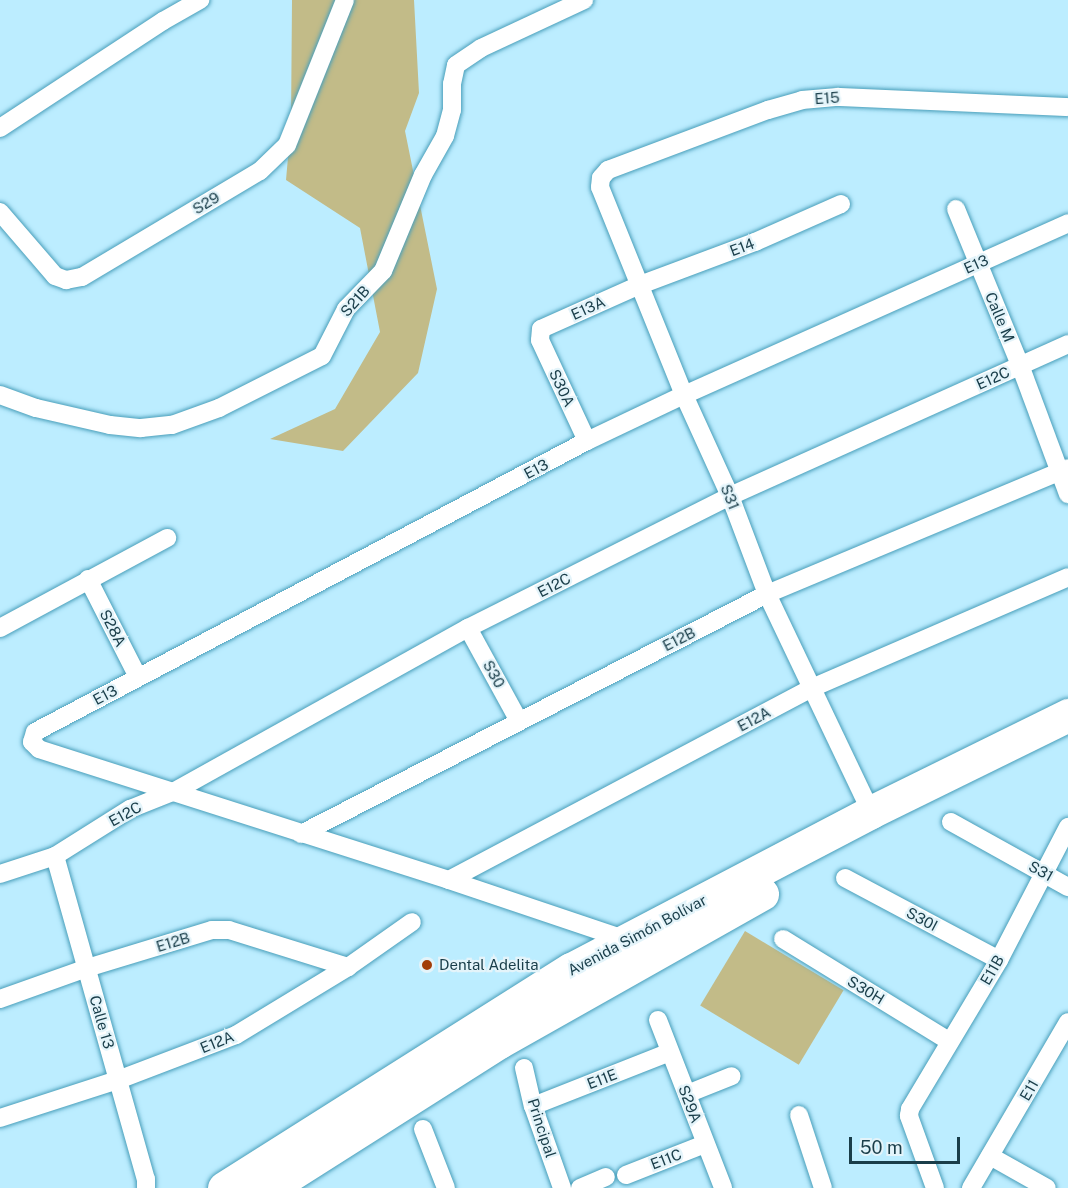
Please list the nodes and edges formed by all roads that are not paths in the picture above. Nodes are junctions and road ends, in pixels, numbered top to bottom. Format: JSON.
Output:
{"nodes":[{"id":1,"x":200,"y":0,"type":"edge"},
{"id":2,"x":345,"y":0,"type":"edge"},
{"id":3,"x":584,"y":0,"type":"edge"},
{"id":4,"x":1068,"y":107,"type":"edge"},
{"id":5,"x":0,"y":128,"type":"edge"},
{"id":6,"x":601,"y":178,"type":"joint"},
{"id":7,"x":841,"y":204,"type":"dead end"},
{"id":8,"x":956,"y":208,"type":"dead end"},
{"id":9,"x":0,"y":212,"type":"edge"},
{"id":10,"x":1068,"y":223,"type":"edge"},
{"id":11,"x":978,"y":263,"type":"junction"},
{"id":12,"x":640,"y":285,"type":"junction"},
{"id":13,"x":540,"y":334,"type":"joint"},
{"id":14,"x":1068,"y":344,"type":"edge"},
{"id":15,"x":1020,"y":365,"type":"junction"},
{"id":16,"x":684,"y":394,"type":"junction"},
{"id":17,"x":0,"y":395,"type":"edge"},
{"id":18,"x":587,"y":441,"type":"junction"},
{"id":19,"x":1063,"y":470,"type":"edge"},
{"id":20,"x":1068,"y":494,"type":"edge"},
{"id":21,"x":730,"y":496,"type":"junction"},
{"id":22,"x":167,"y":538,"type":"dead end"},
{"id":23,"x":1068,"y":577,"type":"edge"},
{"id":24,"x":88,"y":579,"type":"junction"},
{"id":25,"x":767,"y":594,"type":"junction"},
{"id":26,"x":0,"y":628,"type":"edge"},
{"id":27,"x":468,"y":628,"type":"junction"},
{"id":28,"x":138,"y":677,"type":"junction"},
{"id":29,"x":812,"y":688,"type":"junction"},
{"id":30,"x":1068,"y":715,"type":"edge"},
{"id":31,"x":519,"y":721,"type":"junction"},
{"id":32,"x":1068,"y":738,"type":"edge"},
{"id":33,"x":175,"y":791,"type":"junction"},
{"id":34,"x":871,"y":812,"type":"junction"},
{"id":35,"x":951,"y":822,"type":"dead end"},
{"id":36,"x":1068,"y":827,"type":"edge"},
{"id":37,"x":301,"y":834,"type":"junction"},
{"id":38,"x":55,"y":856,"type":"junction"},
{"id":39,"x":1044,"y":873,"type":"junction"},
{"id":40,"x":0,"y":874,"type":"edge"},
{"id":41,"x":845,"y":878,"type":"dead end"},
{"id":42,"x":449,"y":880,"type":"junction"},
{"id":43,"x":1068,"y":887,"type":"edge"},
{"id":44,"x":412,"y":922,"type":"dead end"},
{"id":45,"x":783,"y":939,"type":"dead end"},
{"id":46,"x":627,"y":940,"type":"junction"},
{"id":47,"x":999,"y":960,"type":"junction"},
{"id":48,"x":348,"y":967,"type":"junction"},
{"id":49,"x":87,"y":968,"type":"junction"},
{"id":50,"x":0,"y":999,"type":"edge"},
{"id":51,"x":658,"y":1020,"type":"dead end"},
{"id":52,"x":1068,"y":1022,"type":"edge"},
{"id":53,"x":950,"y":1041,"type":"junction"},
{"id":54,"x":670,"y":1052,"type":"junction"},
{"id":55,"x":524,"y":1068,"type":"dead end"},
{"id":56,"x":732,"y":1076,"type":"dead end"},
{"id":57,"x":118,"y":1080,"type":"junction"},
{"id":58,"x":687,"y":1094,"type":"junction"},
{"id":59,"x":533,"y":1106,"type":"junction"},
{"id":60,"x":799,"y":1115,"type":"dead end"},
{"id":61,"x":0,"y":1118,"type":"edge"},
{"id":62,"x":423,"y":1129,"type":"dead end"},
{"id":63,"x":705,"y":1144,"type":"junction"},
{"id":64,"x":990,"y":1156,"type":"junction"},
{"id":65,"x":626,"y":1175,"type":"dead end"},
{"id":66,"x":606,"y":1178,"type":"dead end"},
{"id":67,"x":147,"y":1188,"type":"edge"},
{"id":68,"x":224,"y":1188,"type":"edge"},
{"id":69,"x":269,"y":1188,"type":"edge"},
{"id":70,"x":446,"y":1188,"type":"edge"},
{"id":71,"x":562,"y":1188,"type":"edge"},
{"id":72,"x":580,"y":1188,"type":"edge"},
{"id":73,"x":723,"y":1188,"type":"edge"},
{"id":74,"x":823,"y":1188,"type":"edge"},
{"id":75,"x":935,"y":1188,"type":"edge"},
{"id":76,"x":971,"y":1188,"type":"edge"},
{"id":77,"x":1047,"y":1188,"type":"edge"}],
"edges":[{"from":1,"to":5,"type":"street"},
{"from":2,"to":9,"type":"street","name":"S29"},
{"from":3,"to":17,"type":"street","name":"S21B"},
{"from":4,"to":6,"type":"street","name":"E15"},
{"from":6,"to":12,"type":"street","name":"S31"},
{"from":7,"to":12,"type":"street","name":"E14"},
{"from":8,"to":11,"type":"street","name":"Calle M"},
{"from":10,"to":11,"type":"street","name":"E13"},
{"from":11,"to":15,"type":"street","name":"Calle M"},
{"from":11,"to":16,"type":"street","name":"E13"},
{"from":12,"to":13,"type":"street","name":"E13A"},
{"from":12,"to":16,"type":"street","name":"S31"},
{"from":13,"to":18,"type":"street","name":"S30A"},
{"from":14,"to":15,"type":"street","name":"E12C"},
{"from":15,"to":19,"type":"street","name":"Calle M"},
{"from":15,"to":21,"type":"street","name":"E12C"},
{"from":16,"to":18,"type":"street","name":"E13"},
{"from":16,"to":21,"type":"street","name":"S31"},
{"from":18,"to":28,"type":"street","name":"E13"},
{"from":19,"to":20,"type":"street","name":"Calle M"},
{"from":19,"to":25,"type":"street","name":"E12B"},
{"from":21,"to":25,"type":"street","name":"S31"},
{"from":21,"to":27,"type":"street","name":"E12C"},
{"from":22,"to":24,"type":"street"},
{"from":23,"to":29,"type":"street","name":"E12A"},
{"from":24,"to":26,"type":"street"},
{"from":24,"to":28,"type":"street","name":"S28A"},
{"from":25,"to":29,"type":"street","name":"S31"},
{"from":25,"to":31,"type":"street","name":"E12B"},
{"from":27,"to":31,"type":"street","name":"S30"},
{"from":27,"to":33,"type":"street","name":"E12C"},
{"from":28,"to":33,"type":"street","name":"E13"},
{"from":29,"to":34,"type":"street","name":"S31"},
{"from":29,"to":42,"type":"street","name":"E12A"},
{"from":30,"to":34,"type":"highway","name":"Avenida Simón Bolívar"},
{"from":31,"to":37,"type":"street","name":"E12B"},
{"from":32,"to":69,"type":"highway","name":"Avenida Simón Bolívar"},
{"from":33,"to":37,"type":"street"},
{"from":33,"to":38,"type":"street","name":"E12C"},
{"from":34,"to":46,"type":"highway","name":"Avenida Simón Bolívar"},
{"from":35,"to":39,"type":"street","name":"S31"},
{"from":36,"to":39,"type":"street","name":"E11B"},
{"from":37,"to":42,"type":"street"},
{"from":38,"to":40,"type":"street","name":"E12C"},
{"from":38,"to":49,"type":"street","name":"Calle 13"},
{"from":39,"to":43,"type":"street","name":"S31"},
{"from":39,"to":47,"type":"street","name":"E11B"},
{"from":41,"to":47,"type":"street","name":"S30I"},
{"from":42,"to":46,"type":"street"},
{"from":44,"to":48,"type":"street","name":"E12A"},
{"from":45,"to":53,"type":"street","name":"S30H"},
{"from":46,"to":68,"type":"highway","name":"Avenida Simón Bolívar"},
{"from":47,"to":53,"type":"street","name":"E11B"},
{"from":48,"to":49,"type":"street","name":"E12B"},
{"from":48,"to":57,"type":"street","name":"E12A"},
{"from":49,"to":50,"type":"street","name":"E12B"},
{"from":49,"to":57,"type":"street","name":"Calle 13"},
{"from":51,"to":54,"type":"street","name":"S29A"},
{"from":52,"to":64,"type":"street","name":"E11"},
{"from":53,"to":75,"type":"street","name":"E11B"},
{"from":54,"to":58,"type":"street","name":"S29A"},
{"from":54,"to":59,"type":"street","name":"E11E"},
{"from":55,"to":59,"type":"street","name":"Principal"},
{"from":56,"to":58,"type":"street"},
{"from":57,"to":61,"type":"street","name":"E12A"},
{"from":57,"to":67,"type":"street","name":"Calle 13"},
{"from":58,"to":63,"type":"street","name":"S29A"},
{"from":59,"to":71,"type":"street","name":"Principal"},
{"from":60,"to":74,"type":"street"},
{"from":62,"to":70,"type":"street"},
{"from":63,"to":65,"type":"street","name":"E11C"},
{"from":63,"to":73,"type":"street","name":"S29A"},
{"from":64,"to":76,"type":"street","name":"E11"},
{"from":64,"to":77,"type":"street"},
{"from":66,"to":72,"type":"street"}]}
